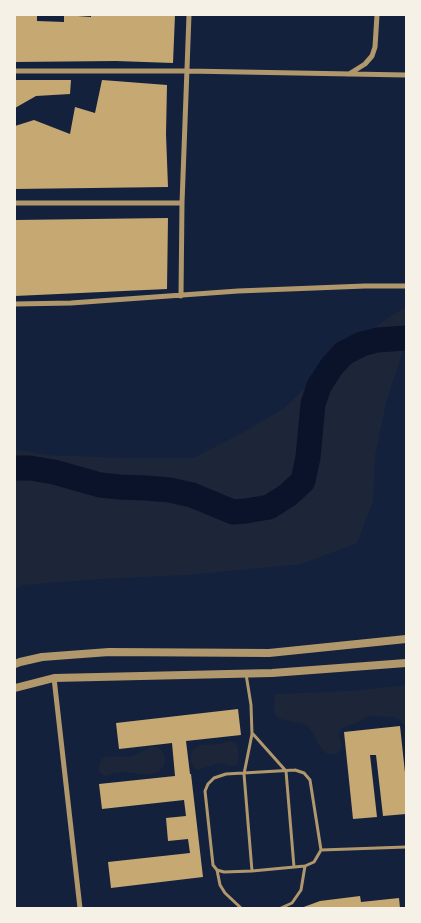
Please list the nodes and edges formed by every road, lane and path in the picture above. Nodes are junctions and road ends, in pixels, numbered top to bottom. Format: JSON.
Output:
{"nodes":[{"id":1,"x":189,"y":15,"type":"edge"},
{"id":2,"x":377,"y":15,"type":"edge"},
{"id":3,"x":15,"y":72,"type":"edge"},
{"id":4,"x":187,"y":72,"type":"junction"},
{"id":5,"x":348,"y":74,"type":"junction"},
{"id":6,"x":406,"y":75,"type":"edge"},
{"id":7,"x":15,"y":203,"type":"edge"},
{"id":8,"x":182,"y":203,"type":"junction"},
{"id":9,"x":406,"y":286,"type":"edge"},
{"id":10,"x":181,"y":296,"type":"junction"},
{"id":11,"x":15,"y":304,"type":"edge"},
{"id":12,"x":406,"y":639,"type":"edge"},
{"id":13,"x":406,"y":663,"type":"edge"},
{"id":14,"x":15,"y":664,"type":"edge"},
{"id":15,"x":246,"y":674,"type":"junction"},
{"id":16,"x":54,"y":678,"type":"junction"},
{"id":17,"x":15,"y":688,"type":"edge"},
{"id":18,"x":252,"y":734,"type":"junction"},
{"id":19,"x":286,"y":771,"type":"junction"},
{"id":20,"x":244,"y":774,"type":"junction"},
{"id":21,"x":406,"y":846,"type":"edge"},
{"id":22,"x":321,"y":850,"type":"junction"},
{"id":23,"x":305,"y":866,"type":"junction"},
{"id":24,"x":294,"y":867,"type":"junction"},
{"id":25,"x":217,"y":870,"type":"junction"},
{"id":26,"x":252,"y":871,"type":"junction"},
{"id":27,"x":80,"y":908,"type":"edge"},
{"id":28,"x":241,"y":908,"type":"edge"},
{"id":29,"x":281,"y":908,"type":"edge"}],
"edges":[{"from":1,"to":4,"type":"street"},
{"from":2,"to":5,"type":"street"},
{"from":3,"to":4,"type":"street"},
{"from":4,"to":5,"type":"street"},
{"from":4,"to":8,"type":"street"},
{"from":5,"to":6,"type":"street"},
{"from":7,"to":8,"type":"street"},
{"from":8,"to":10,"type":"street"},
{"from":9,"to":10,"type":"street"},
{"from":10,"to":11,"type":"street"},
{"from":12,"to":14,"type":"street"},
{"from":13,"to":15,"type":"street"},
{"from":15,"to":16,"type":"street"},
{"from":15,"to":18,"type":"lane"},
{"from":16,"to":17,"type":"street"},
{"from":16,"to":27,"type":"street"},
{"from":18,"to":19,"type":"lane"},
{"from":18,"to":20,"type":"lane"},
{"from":19,"to":20,"type":"lane"},
{"from":19,"to":22,"type":"lane"},
{"from":19,"to":24,"type":"lane"},
{"from":20,"to":25,"type":"lane"},
{"from":20,"to":26,"type":"lane"},
{"from":21,"to":22,"type":"lane"},
{"from":22,"to":23,"type":"lane"},
{"from":23,"to":24,"type":"lane"},
{"from":23,"to":29,"type":"lane"},
{"from":24,"to":26,"type":"lane"},
{"from":25,"to":26,"type":"lane"},
{"from":25,"to":28,"type":"lane"}]}
